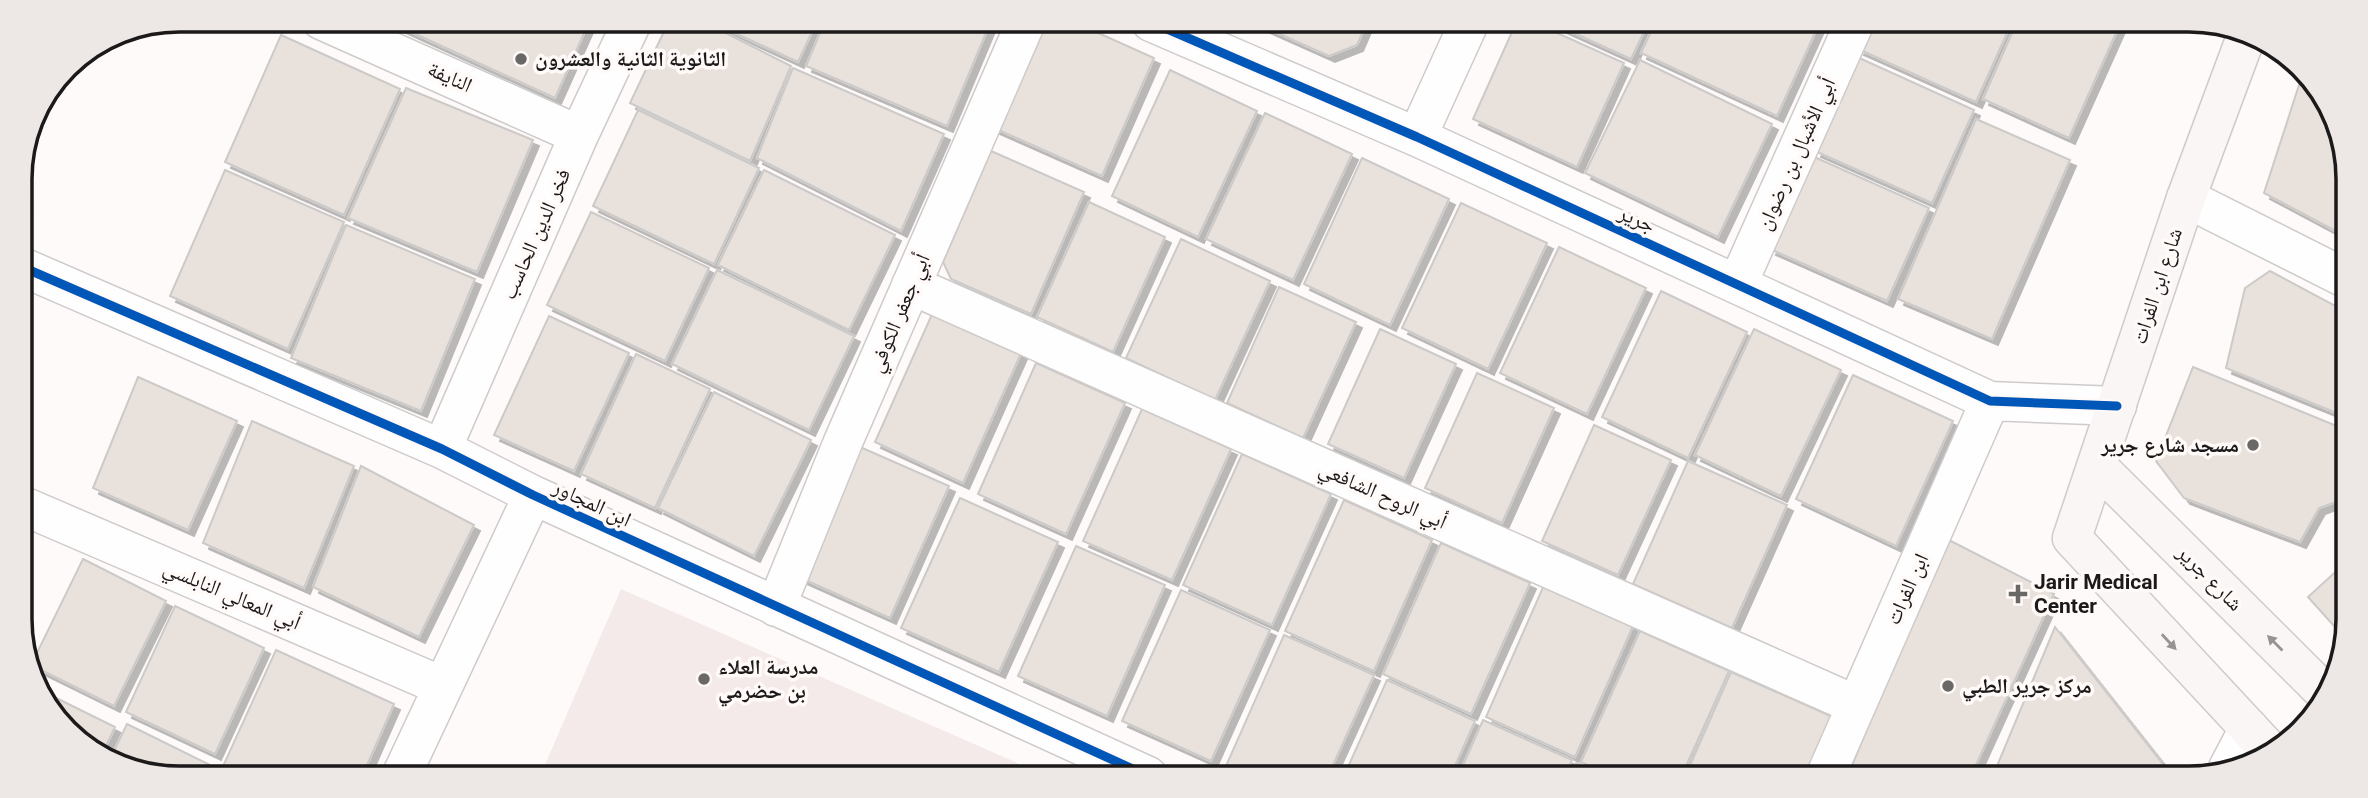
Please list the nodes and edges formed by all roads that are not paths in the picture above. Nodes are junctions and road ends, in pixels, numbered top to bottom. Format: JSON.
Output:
{"nodes":[{"id":1,"x":348,"y":32,"type":"edge"},
{"id":2,"x":627,"y":32,"type":"edge"},
{"id":3,"x":1022,"y":32,"type":"edge"},
{"id":4,"x":1174,"y":32,"type":"edge"},
{"id":5,"x":1465,"y":32,"type":"edge"},
{"id":6,"x":1850,"y":32,"type":"edge"},
{"id":7,"x":2243,"y":42,"type":"edge"},
{"id":8,"x":579,"y":135,"type":"junction"},
{"id":9,"x":1417,"y":137,"type":"junction"},
{"id":10,"x":2186,"y":198,"type":"junction"},
{"id":11,"x":32,"y":271,"type":"edge"},
{"id":12,"x":2336,"y":273,"type":"edge"},
{"id":13,"x":1738,"y":283,"type":"junction"},
{"id":14,"x":911,"y":285,"type":"junction"},
{"id":15,"x":1990,"y":401,"type":"junction"},
{"id":16,"x":2117,"y":406,"type":"junction"},
{"id":17,"x":442,"y":449,"type":"junction"},
{"id":18,"x":2097,"y":466,"type":"junction"},
{"id":19,"x":533,"y":495,"type":"junction"},
{"id":20,"x":32,"y":510,"type":"edge"},
{"id":21,"x":776,"y":607,"type":"junction"},
{"id":22,"x":442,"y":686,"type":"junction"},
{"id":23,"x":2320,"y":688,"type":"edge"},
{"id":24,"x":1856,"y":705,"type":"junction"},
{"id":25,"x":2260,"y":740,"type":"edge"},
{"id":26,"x":2241,"y":757,"type":"edge"},
{"id":27,"x":406,"y":766,"type":"edge"},
{"id":28,"x":1126,"y":766,"type":"edge"},
{"id":29,"x":1830,"y":766,"type":"edge"}],
"edges":[{"from":1,"to":8,"type":"street","name":"النايفة"},
{"from":2,"to":8,"type":"street","name":"فخر الدين الحاسب"},
{"from":3,"to":14,"type":"street","name":"أبي جعفر الكوفي"},
{"from":4,"to":9,"type":"street","name":"جرير"},
{"from":5,"to":9,"type":"street"},
{"from":6,"to":13,"type":"street","name":"أبي الأشبال بن رضوان"},
{"from":7,"to":10,"type":"main road","name":"شارع ابن الفرات"},
{"from":8,"to":17,"type":"street","name":"فخر الدين الحاسب"},
{"from":9,"to":13,"type":"street","name":"جرير"},
{"from":10,"to":12,"type":"street"},
{"from":10,"to":16,"type":"main road","name":"شارع ابن الفرات"},
{"from":11,"to":17,"type":"street","name":"ابن المجاور"},
{"from":13,"to":15,"type":"street","name":"جرير"},
{"from":14,"to":21,"type":"street","name":"أبي جعفر الكوفي"},
{"from":14,"to":24,"type":"street","name":"أبي الروح الشافعي"},
{"from":15,"to":16,"type":"street","name":"جرير"},
{"from":15,"to":24,"type":"street","name":"ابن الفرات"},
{"from":16,"to":18,"type":"main road","name":"شارع ابن الفرات"},
{"from":17,"to":19,"type":"street","name":"ابن المجاور"},
{"from":23,"to":18,"type":"main road","name":"شارع جرير","one_way":true},
{"from":18,"to":25,"type":"main road","name":"شارع ابن الفرات","one_way":true},
{"from":19,"to":21,"type":"street","name":"ابن المجاور"},
{"from":19,"to":22,"type":"street"},
{"from":20,"to":22,"type":"street","name":"أبي المعالي النابلسي"},
{"from":21,"to":28,"type":"street","name":"ابن المجاور"},
{"from":22,"to":27,"type":"street"},
{"from":24,"to":29,"type":"street","name":"ابن الفرات"},
{"from":25,"to":26,"type":"street"}]}
